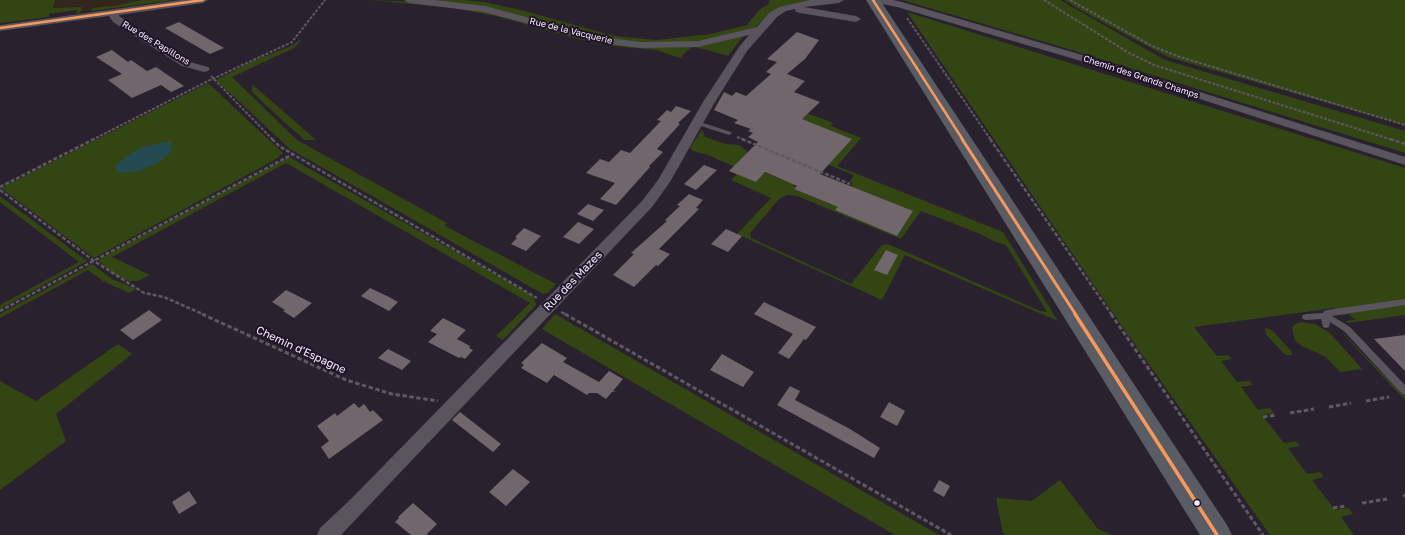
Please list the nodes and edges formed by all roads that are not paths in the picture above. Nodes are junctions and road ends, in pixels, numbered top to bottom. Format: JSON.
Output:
{"nodes":[{"id":1,"x":204,"y":0,"type":"edge"},
{"id":2,"x":409,"y":0,"type":"edge"},
{"id":3,"x":839,"y":0,"type":"edge"},
{"id":4,"x":874,"y":0,"type":"edge"},
{"id":5,"x":789,"y":8,"type":"junction"},
{"id":6,"x":114,"y":12,"type":"junction"},
{"id":7,"x":856,"y":19,"type":"dead end"},
{"id":8,"x":0,"y":28,"type":"edge"},
{"id":9,"x":758,"y":30,"type":"junction"},
{"id":10,"x":204,"y":69,"type":"road end"},
{"id":11,"x":697,"y":123,"type":"junction"},
{"id":12,"x":729,"y":133,"type":"road end"},
{"id":13,"x":1405,"y":161,"type":"edge"},
{"id":14,"x":1405,"y":302,"type":"edge"},
{"id":15,"x":1306,"y":317,"type":"dead end"},
{"id":16,"x":1326,"y":321,"type":"junction"},
{"id":17,"x":1405,"y":390,"type":"edge"},
{"id":18,"x":327,"y":535,"type":"edge"},
{"id":19,"x":1217,"y":535,"type":"edge"}],
"edges":[{"from":1,"to":6,"type":"street","name":"Rue des Papillons"},
{"from":2,"to":9,"type":"street","name":"Rue de la Vacquerie"},
{"from":3,"to":5,"type":"street","name":"Rue des Mazes"},
{"from":4,"to":13,"type":"street","name":"Chemin des Grands Champs"},
{"from":4,"to":19,"type":"main road"},
{"from":5,"to":7,"type":"street"},
{"from":5,"to":9,"type":"street","name":"Rue des Mazes"},
{"from":6,"to":8,"type":"street","name":"Rue des Papillons"},
{"from":6,"to":10,"type":"street","name":"Rue des Papillons"},
{"from":9,"to":11,"type":"street","name":"Rue des Mazes"},
{"from":11,"to":12,"type":"lane"},
{"from":11,"to":18,"type":"street","name":"Rue des Mazes"},
{"from":14,"to":16,"type":"lane"},
{"from":15,"to":16,"type":"lane"},
{"from":16,"to":17,"type":"lane"}]}
